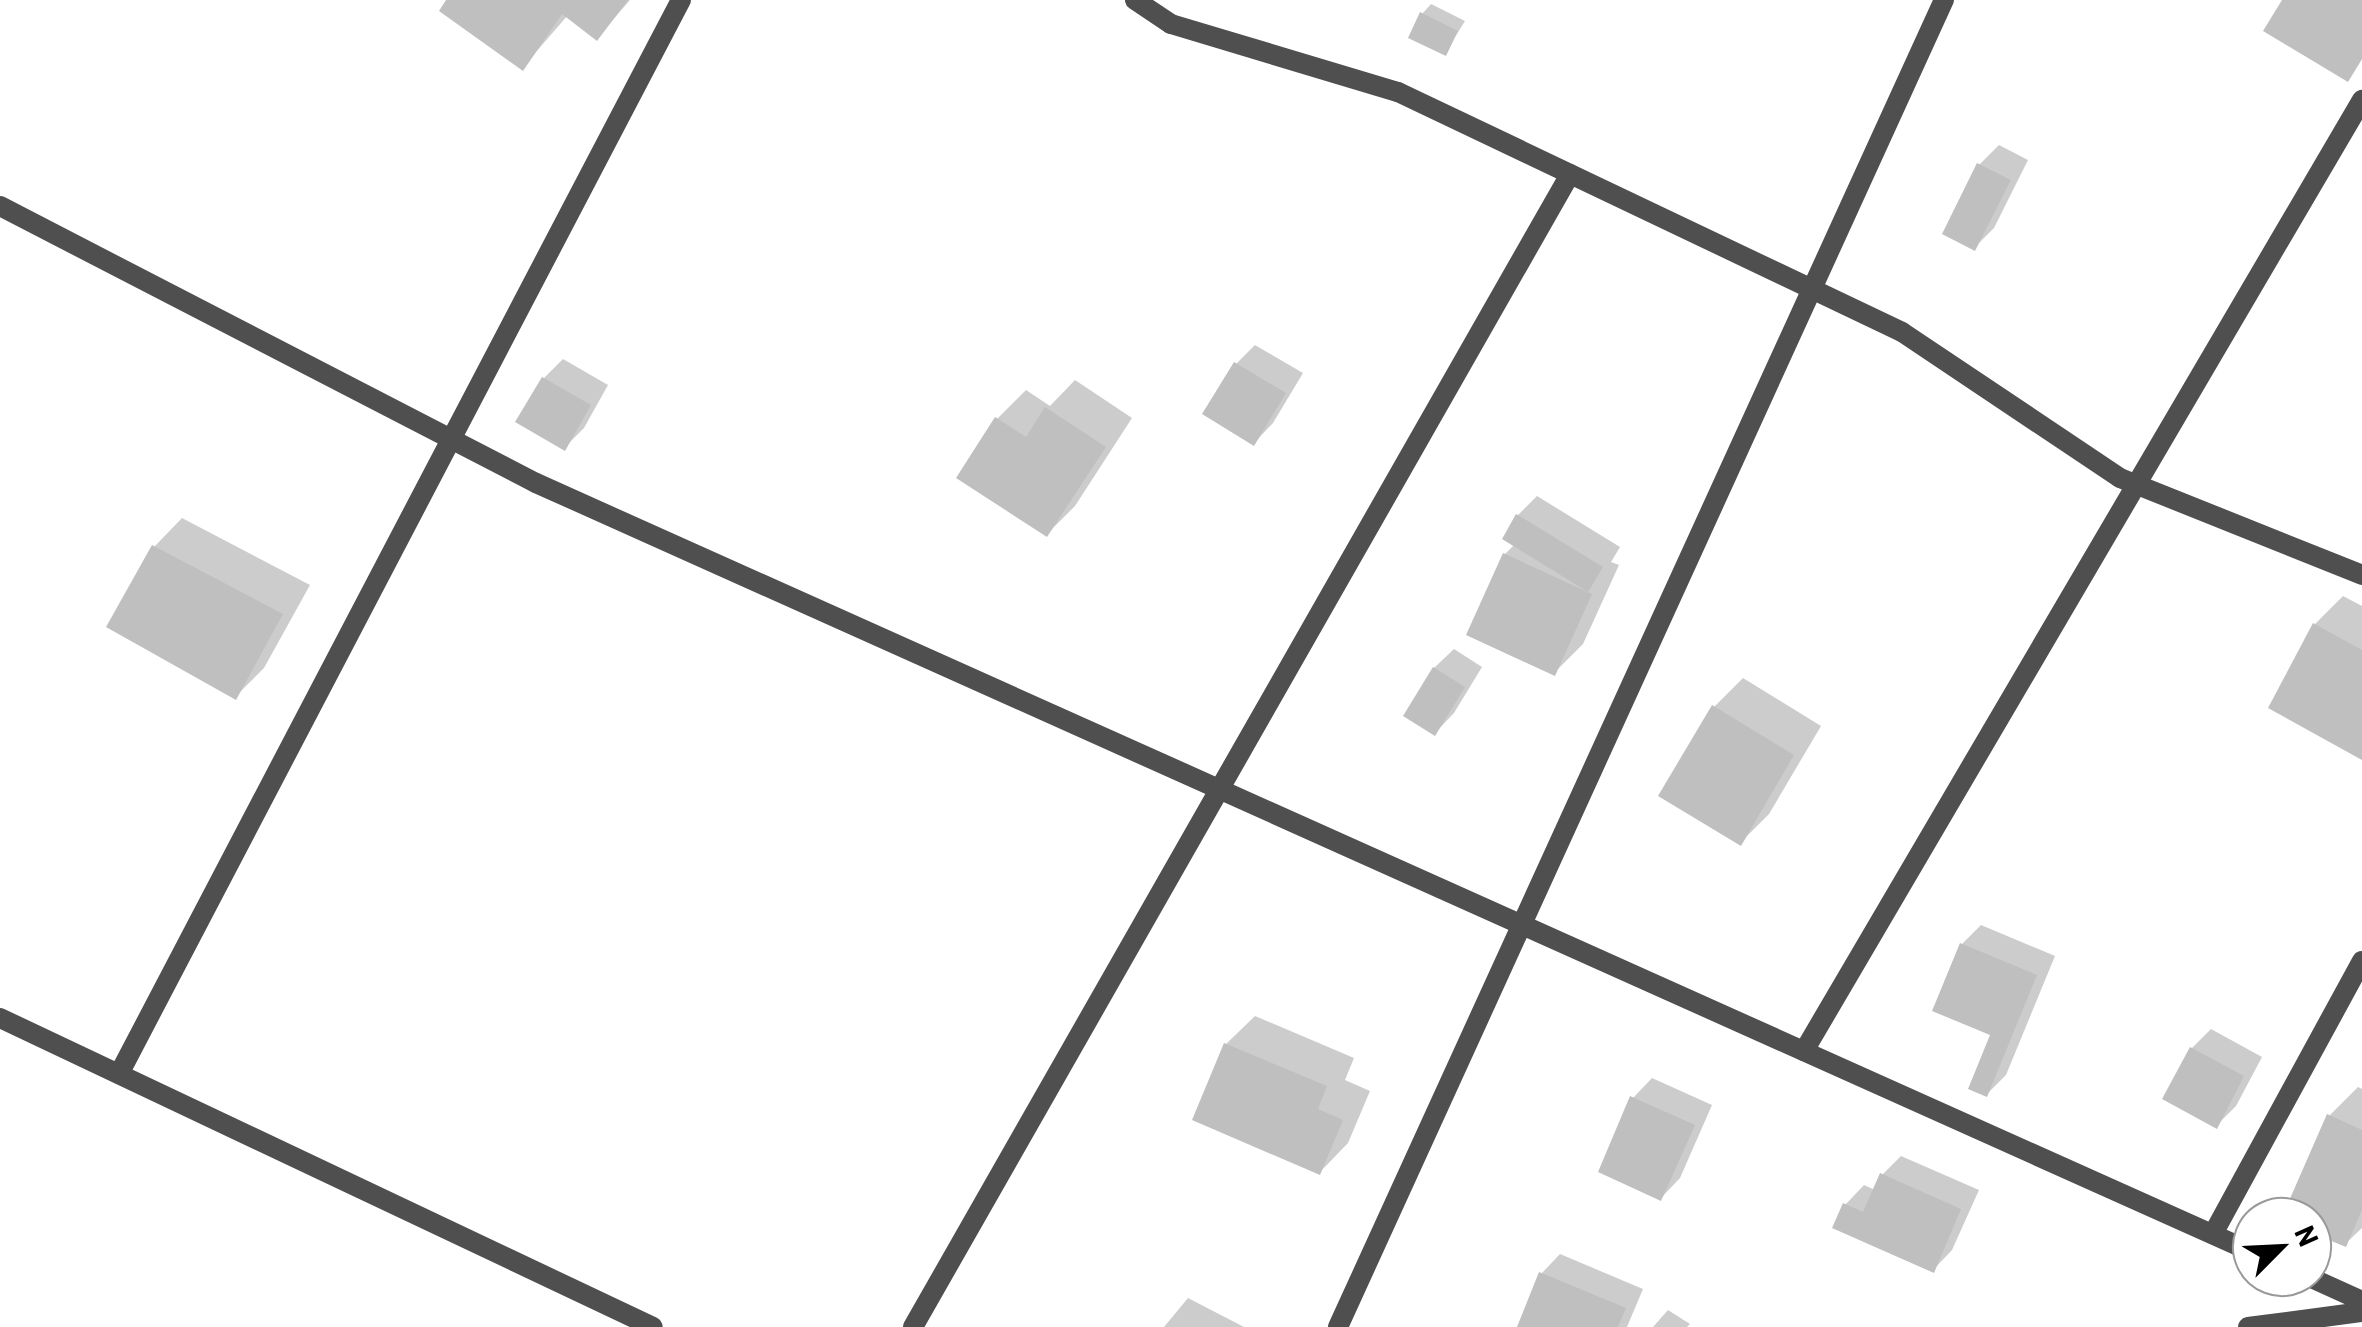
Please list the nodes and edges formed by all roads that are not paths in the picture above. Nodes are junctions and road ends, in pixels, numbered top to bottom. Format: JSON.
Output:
{"nodes":[{"id":1,"x":681,"y":0,"type":"edge"},
{"id":2,"x":1135,"y":0,"type":"edge"},
{"id":3,"x":1944,"y":0,"type":"edge"},
{"id":4,"x":2362,"y":100,"type":"edge"},
{"id":5,"x":1570,"y":174,"type":"junction"},
{"id":6,"x":0,"y":206,"type":"edge"},
{"id":7,"x":1812,"y":289,"type":"junction"},
{"id":8,"x":451,"y":439,"type":"junction"},
{"id":9,"x":2136,"y":484,"type":"junction"},
{"id":10,"x":2362,"y":575,"type":"edge"},
{"id":11,"x":1220,"y":789,"type":"junction"},
{"id":12,"x":1522,"y":924,"type":"junction"},
{"id":13,"x":2362,"y":961,"type":"edge"},
{"id":14,"x":0,"y":1018,"type":"edge"},
{"id":15,"x":1804,"y":1050,"type":"junction"},
{"id":16,"x":119,"y":1074,"type":"junction"},
{"id":17,"x":2213,"y":1234,"type":"junction"},
{"id":18,"x":2232,"y":1243,"type":"edge"},
{"id":19,"x":2332,"y":1288,"type":"edge"},
{"id":20,"x":2362,"y":1301,"type":"edge"},
{"id":21,"x":2362,"y":1312,"type":"edge"},
{"id":22,"x":653,"y":1327,"type":"edge"},
{"id":23,"x":913,"y":1327,"type":"edge"},
{"id":24,"x":1338,"y":1327,"type":"edge"},
{"id":25,"x":2248,"y":1327,"type":"edge"}],
"edges":[{"from":1,"to":8,"type":"street"},
{"from":2,"to":5,"type":"street"},
{"from":3,"to":7,"type":"street"},
{"from":4,"to":9,"type":"street"},
{"from":5,"to":7,"type":"street"},
{"from":5,"to":11,"type":"street"},
{"from":6,"to":8,"type":"street"},
{"from":7,"to":9,"type":"street"},
{"from":7,"to":12,"type":"street"},
{"from":8,"to":11,"type":"street"},
{"from":8,"to":16,"type":"street"},
{"from":9,"to":10,"type":"street"},
{"from":9,"to":15,"type":"street"},
{"from":11,"to":12,"type":"street"},
{"from":11,"to":23,"type":"street"},
{"from":12,"to":15,"type":"street"},
{"from":12,"to":24,"type":"street"},
{"from":13,"to":17,"type":"street"},
{"from":14,"to":16,"type":"street"},
{"from":15,"to":17,"type":"street"},
{"from":16,"to":22,"type":"street"},
{"from":17,"to":18,"type":"street"},
{"from":19,"to":20,"type":"street"},
{"from":21,"to":25,"type":"street"}]}
